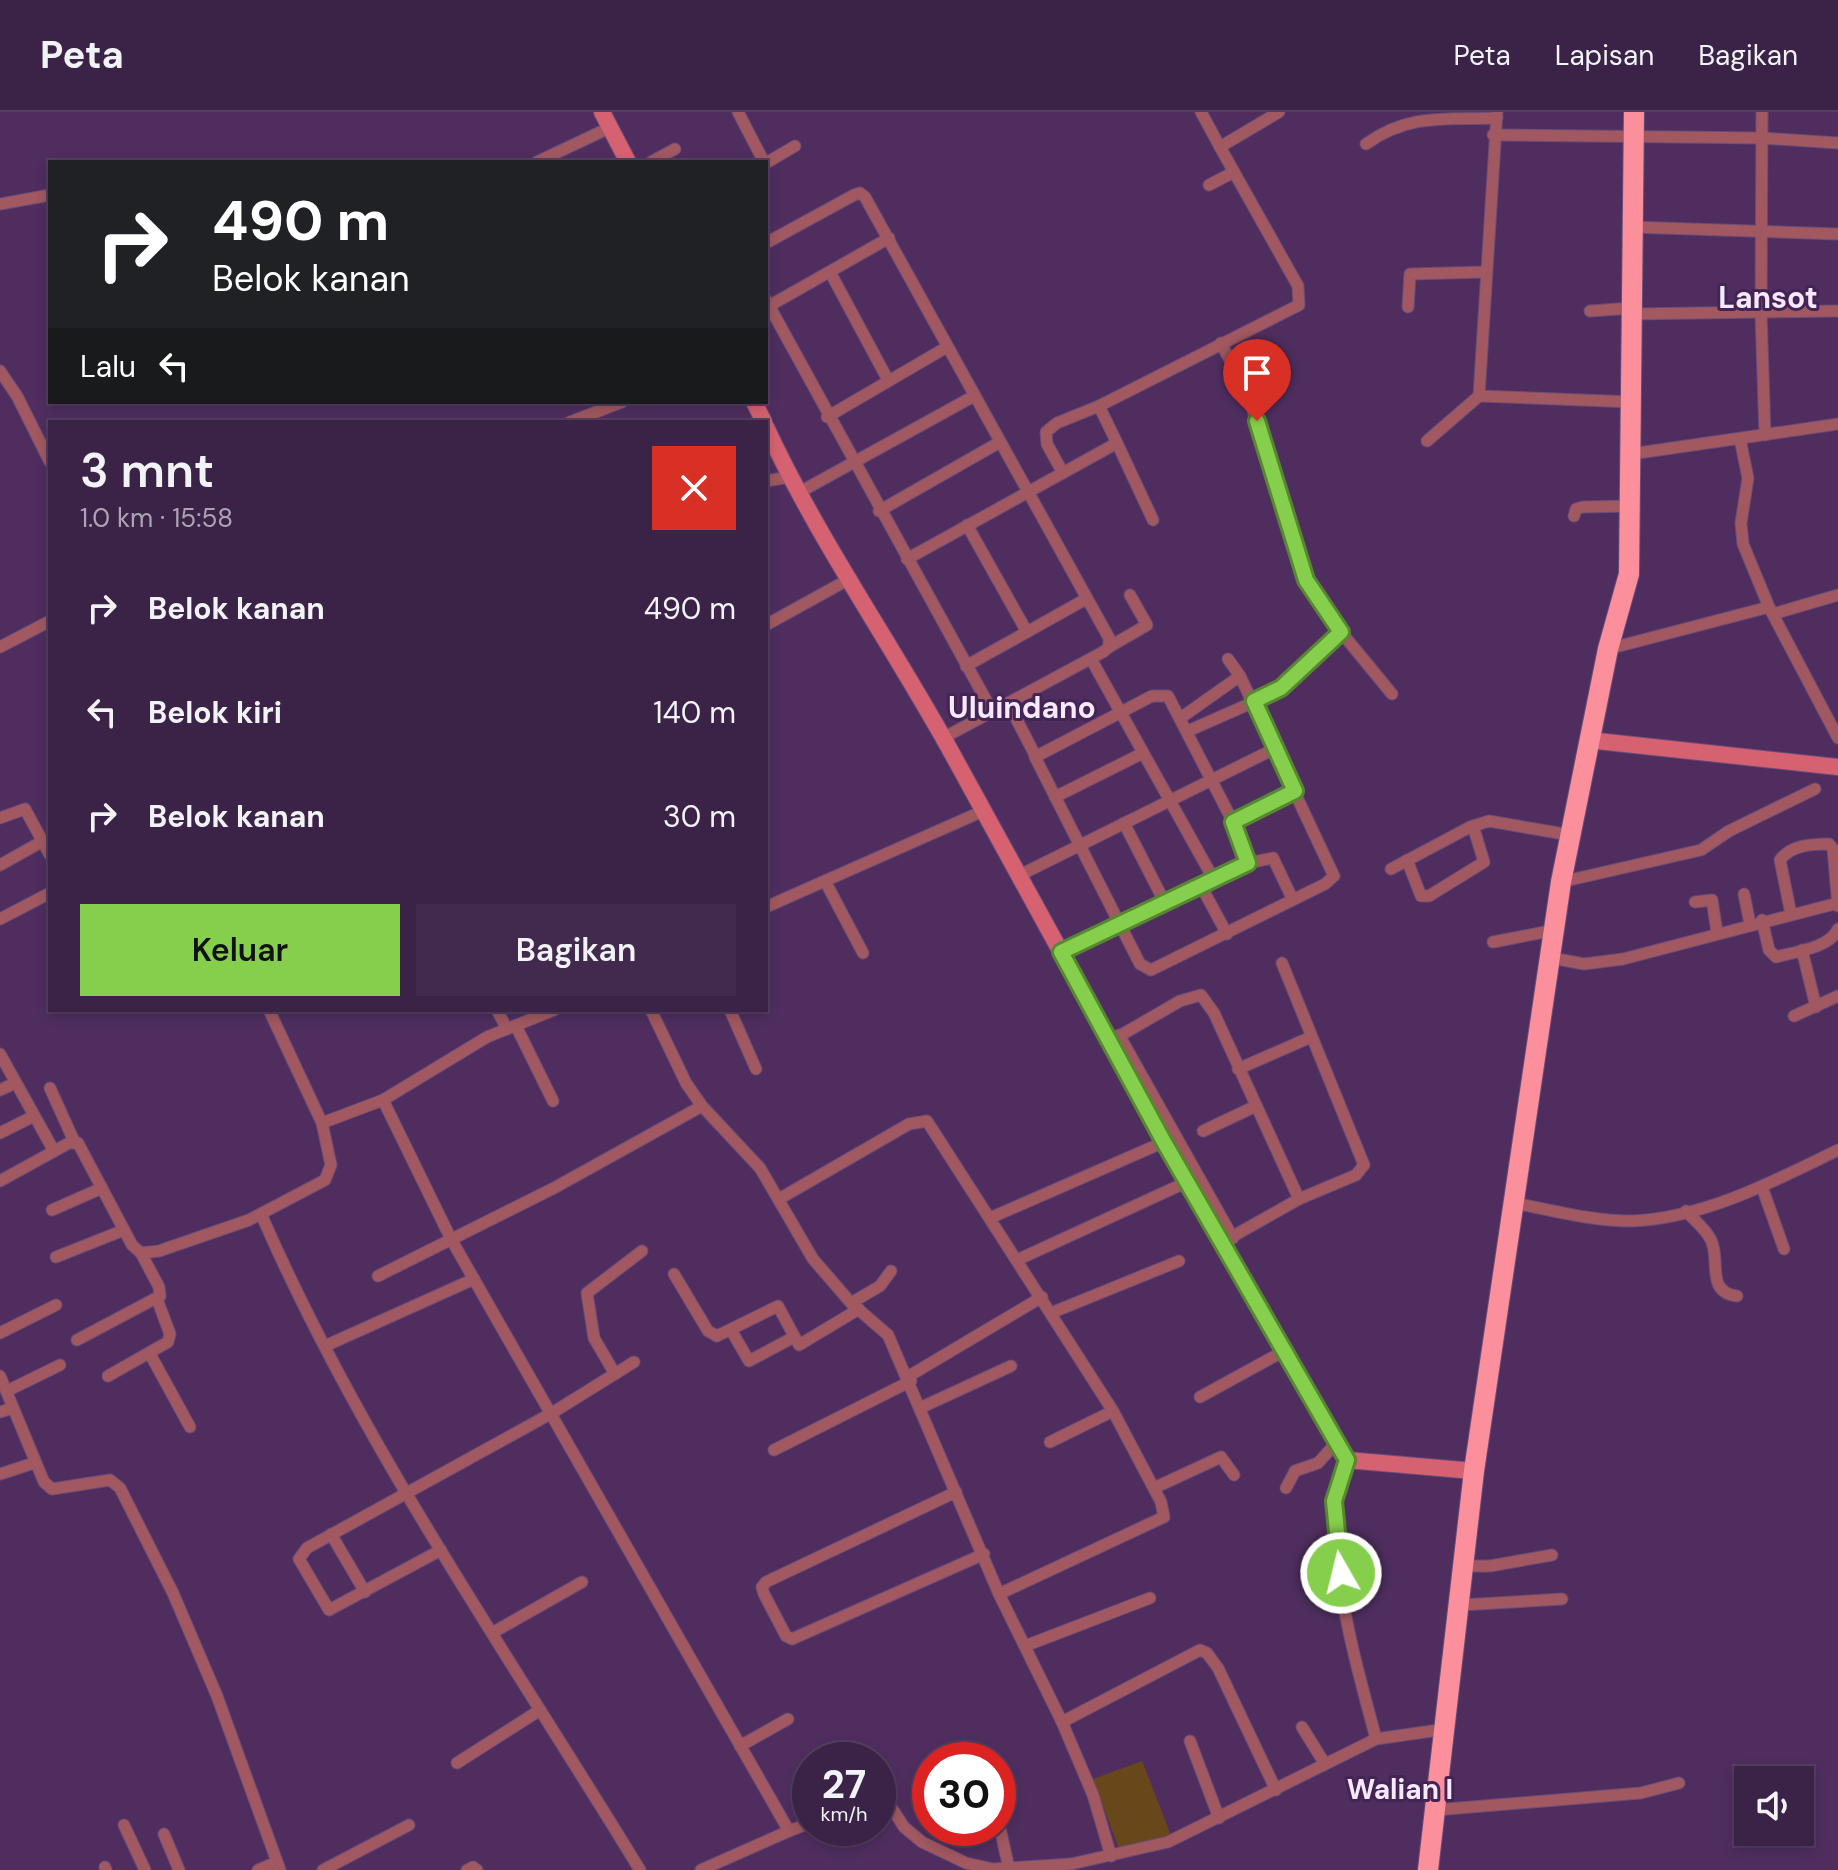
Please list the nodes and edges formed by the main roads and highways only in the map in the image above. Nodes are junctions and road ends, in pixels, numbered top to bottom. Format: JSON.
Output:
{"nodes":[{"id":1,"x":1634,"y":112,"type":"edge"},
{"id":2,"x":1428,"y":1870,"type":"edge"}],
"edges":[{"from":1,"to":2,"type":"highway"}]}
